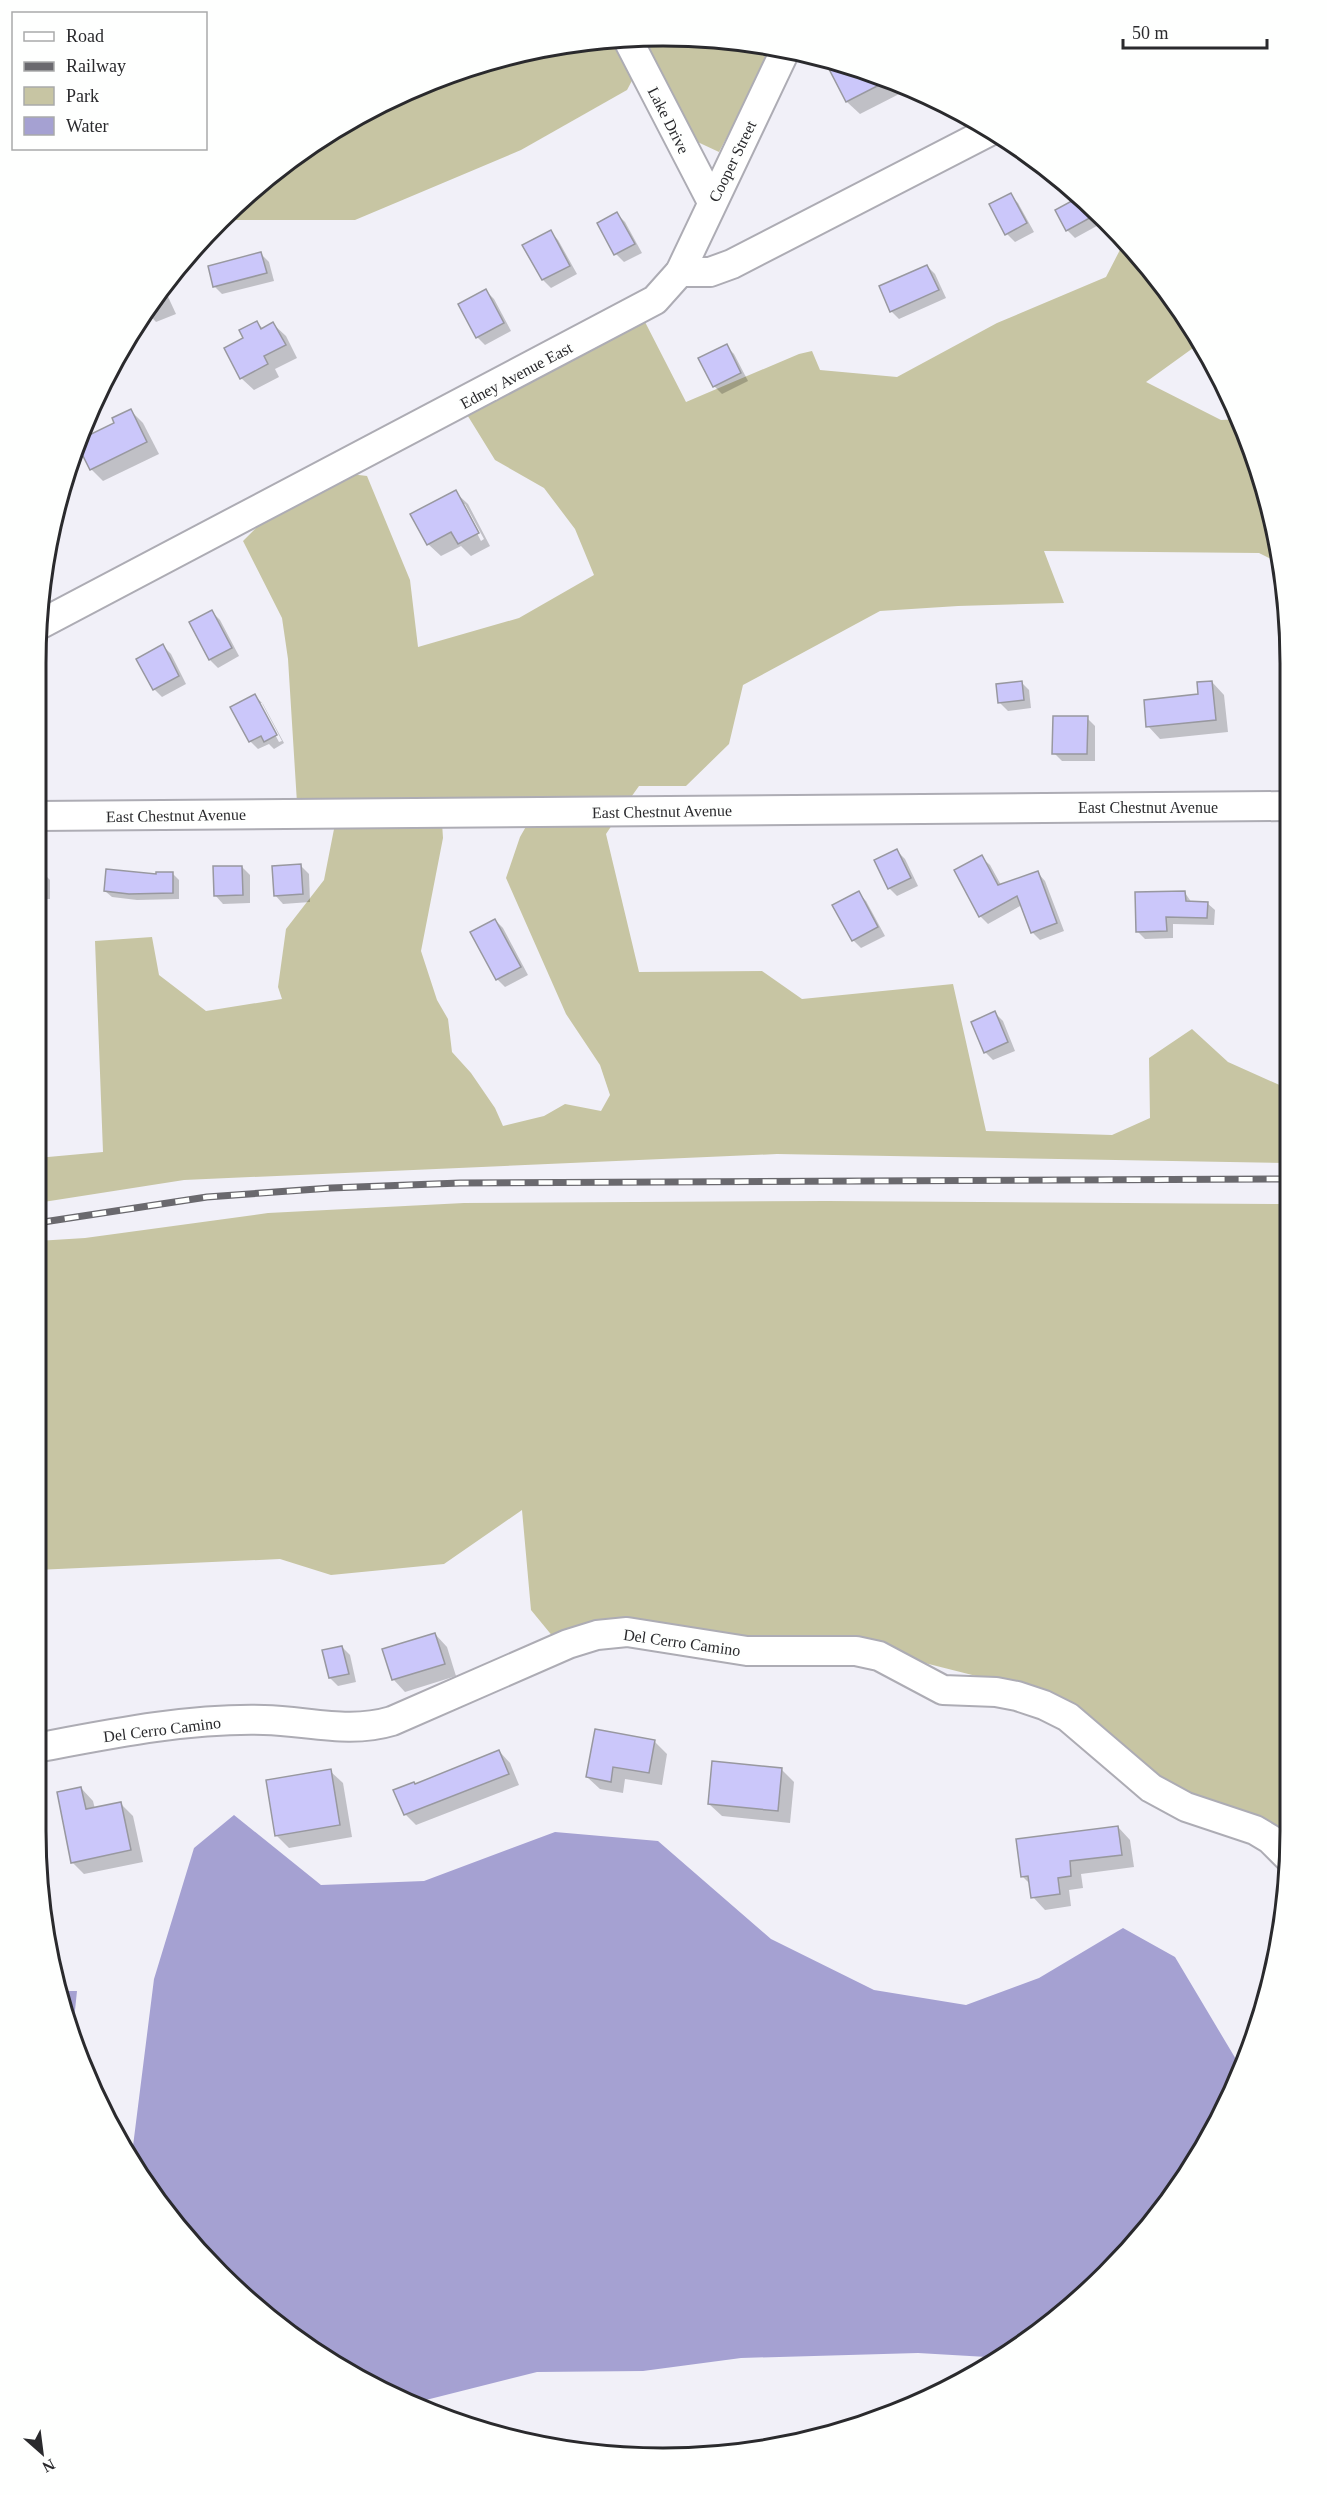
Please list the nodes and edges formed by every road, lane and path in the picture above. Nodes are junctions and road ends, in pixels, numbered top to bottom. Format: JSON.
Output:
{"nodes":[{"id":1,"x":632,"y":48,"type":"edge"},
{"id":2,"x":782,"y":58,"type":"edge"},
{"id":3,"x":982,"y":135,"type":"edge"},
{"id":4,"x":712,"y":202,"type":"junction"},
{"id":5,"x":680,"y":272,"type":"junction"},
{"id":6,"x":48,"y":620,"type":"edge"},
{"id":7,"x":1280,"y":806,"type":"edge"},
{"id":8,"x":46,"y":816,"type":"edge"},
{"id":9,"x":46,"y":1746,"type":"edge"},
{"id":10,"x":1280,"y":1849,"type":"edge"}],
"edges":[{"from":1,"to":4,"type":"street","name":"Lake Drive"},
{"from":2,"to":4,"type":"street","name":"Cooper Street"},
{"from":3,"to":5,"type":"street"},
{"from":4,"to":5,"type":"street","name":"Cooper Street"},
{"from":5,"to":6,"type":"street","name":"Edney Avenue East"},
{"from":7,"to":8,"type":"street","name":"East Chestnut Avenue"},
{"from":9,"to":10,"type":"street","name":"Del Cerro Camino"}]}
